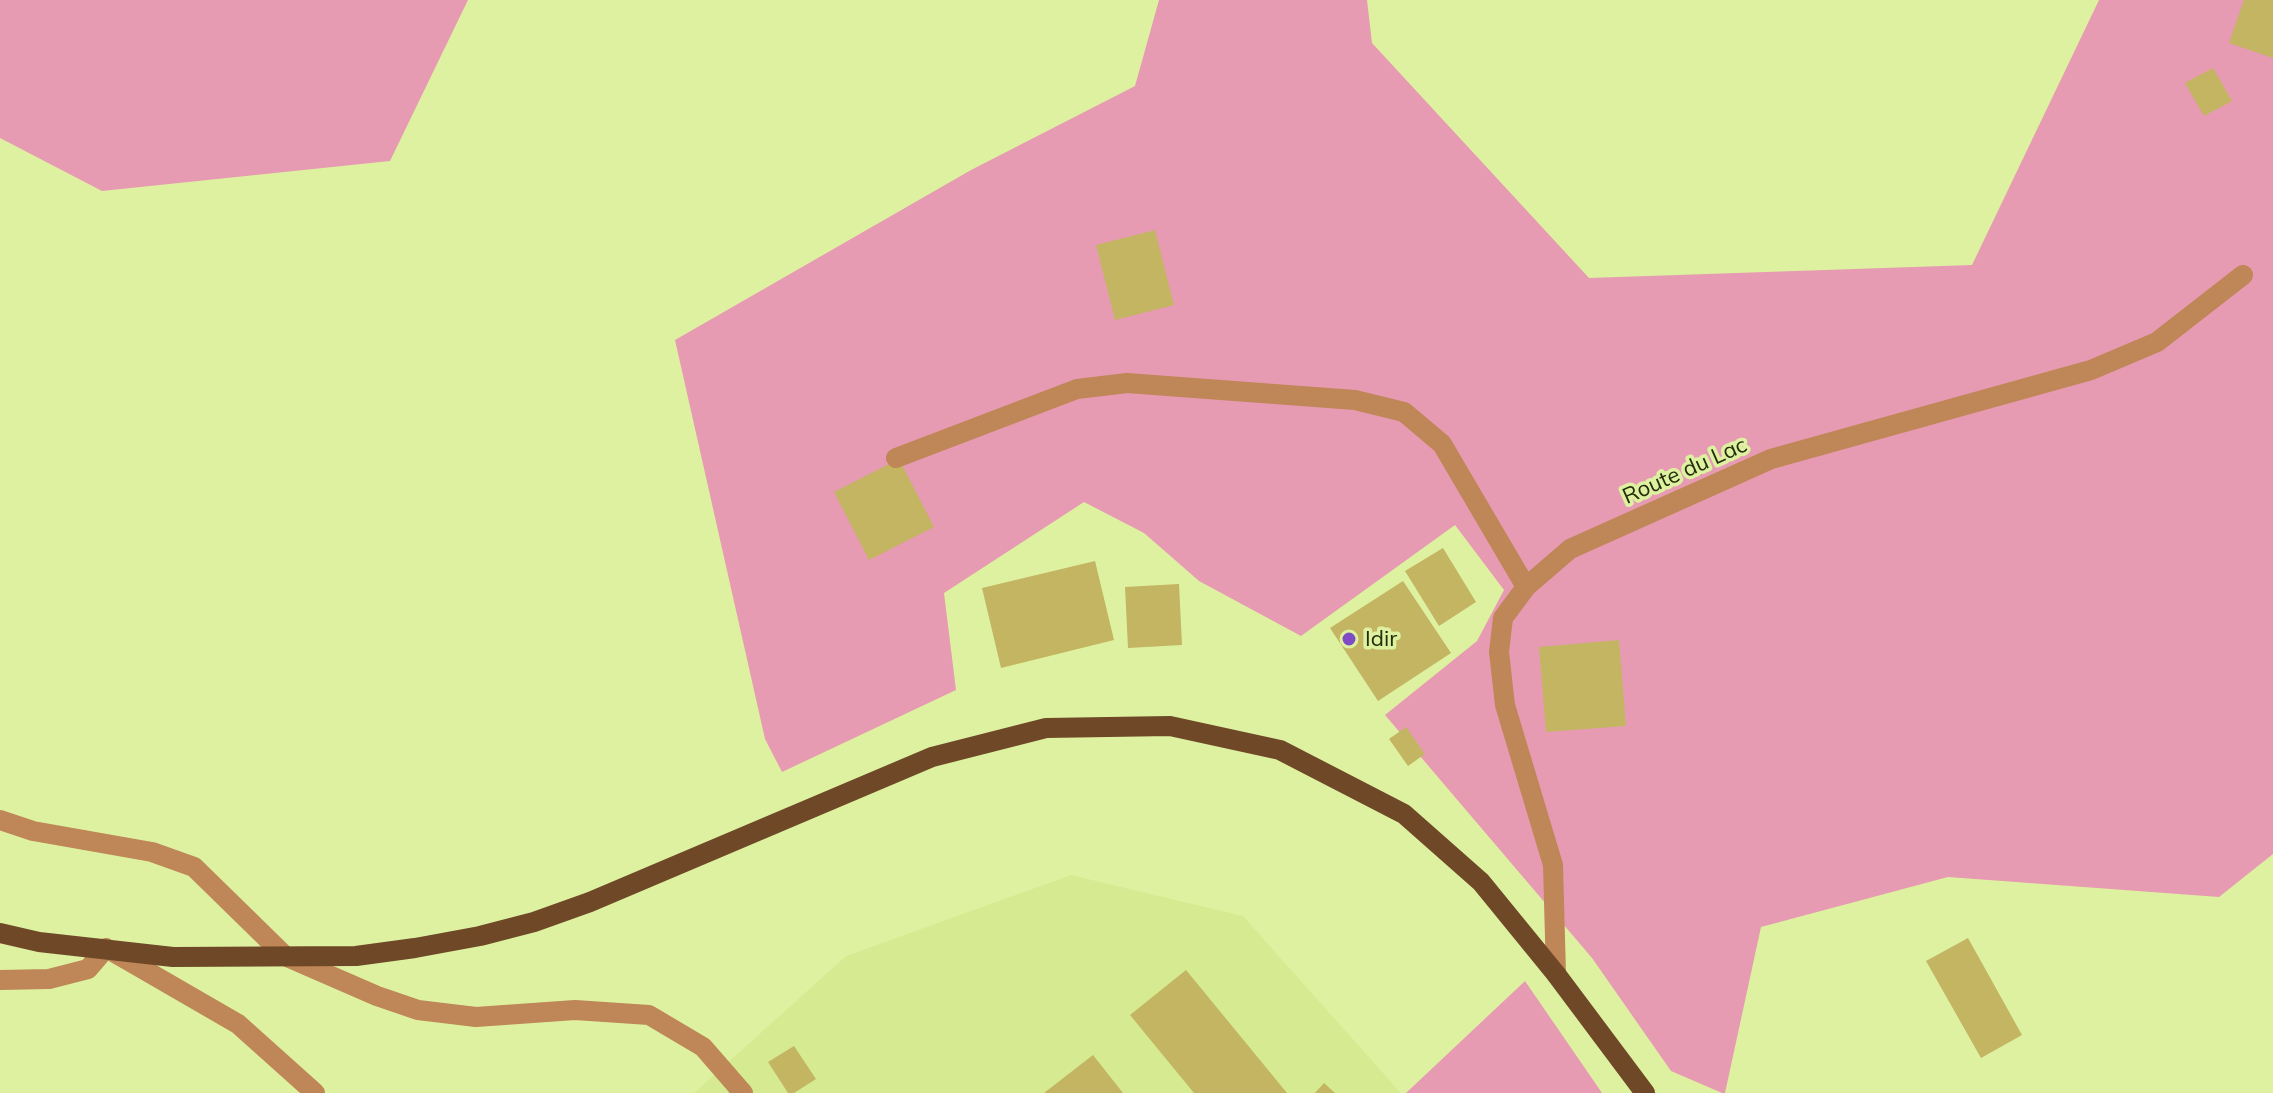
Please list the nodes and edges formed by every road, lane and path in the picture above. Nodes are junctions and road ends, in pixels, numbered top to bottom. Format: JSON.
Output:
{"nodes":[{"id":1,"x":2243,"y":275,"type":"dead end"},
{"id":2,"x":896,"y":458,"type":"dead end"},
{"id":3,"x":1526,"y":587,"type":"junction"},
{"id":4,"x":0,"y":820,"type":"edge"},
{"id":5,"x":0,"y":933,"type":"edge"},
{"id":6,"x":106,"y":948,"type":"junction"},
{"id":7,"x":285,"y":956,"type":"junction"},
{"id":8,"x":1556,"y":974,"type":"junction"},
{"id":9,"x":0,"y":980,"type":"edge"},
{"id":10,"x":315,"y":1093,"type":"edge"},
{"id":11,"x":743,"y":1093,"type":"edge"},
{"id":12,"x":1645,"y":1093,"type":"edge"}],
"edges":[{"from":1,"to":3,"type":"street","name":"Route du Lac"},
{"from":2,"to":3,"type":"street"},
{"from":3,"to":8,"type":"street","name":"Route du Lac"},
{"from":4,"to":7,"type":"street"},
{"from":5,"to":6,"type":"main road"},
{"from":6,"to":7,"type":"main road"},
{"from":6,"to":9,"type":"street"},
{"from":6,"to":10,"type":"street"},
{"from":7,"to":8,"type":"main road"},
{"from":7,"to":11,"type":"street"},
{"from":8,"to":12,"type":"main road"}]}
